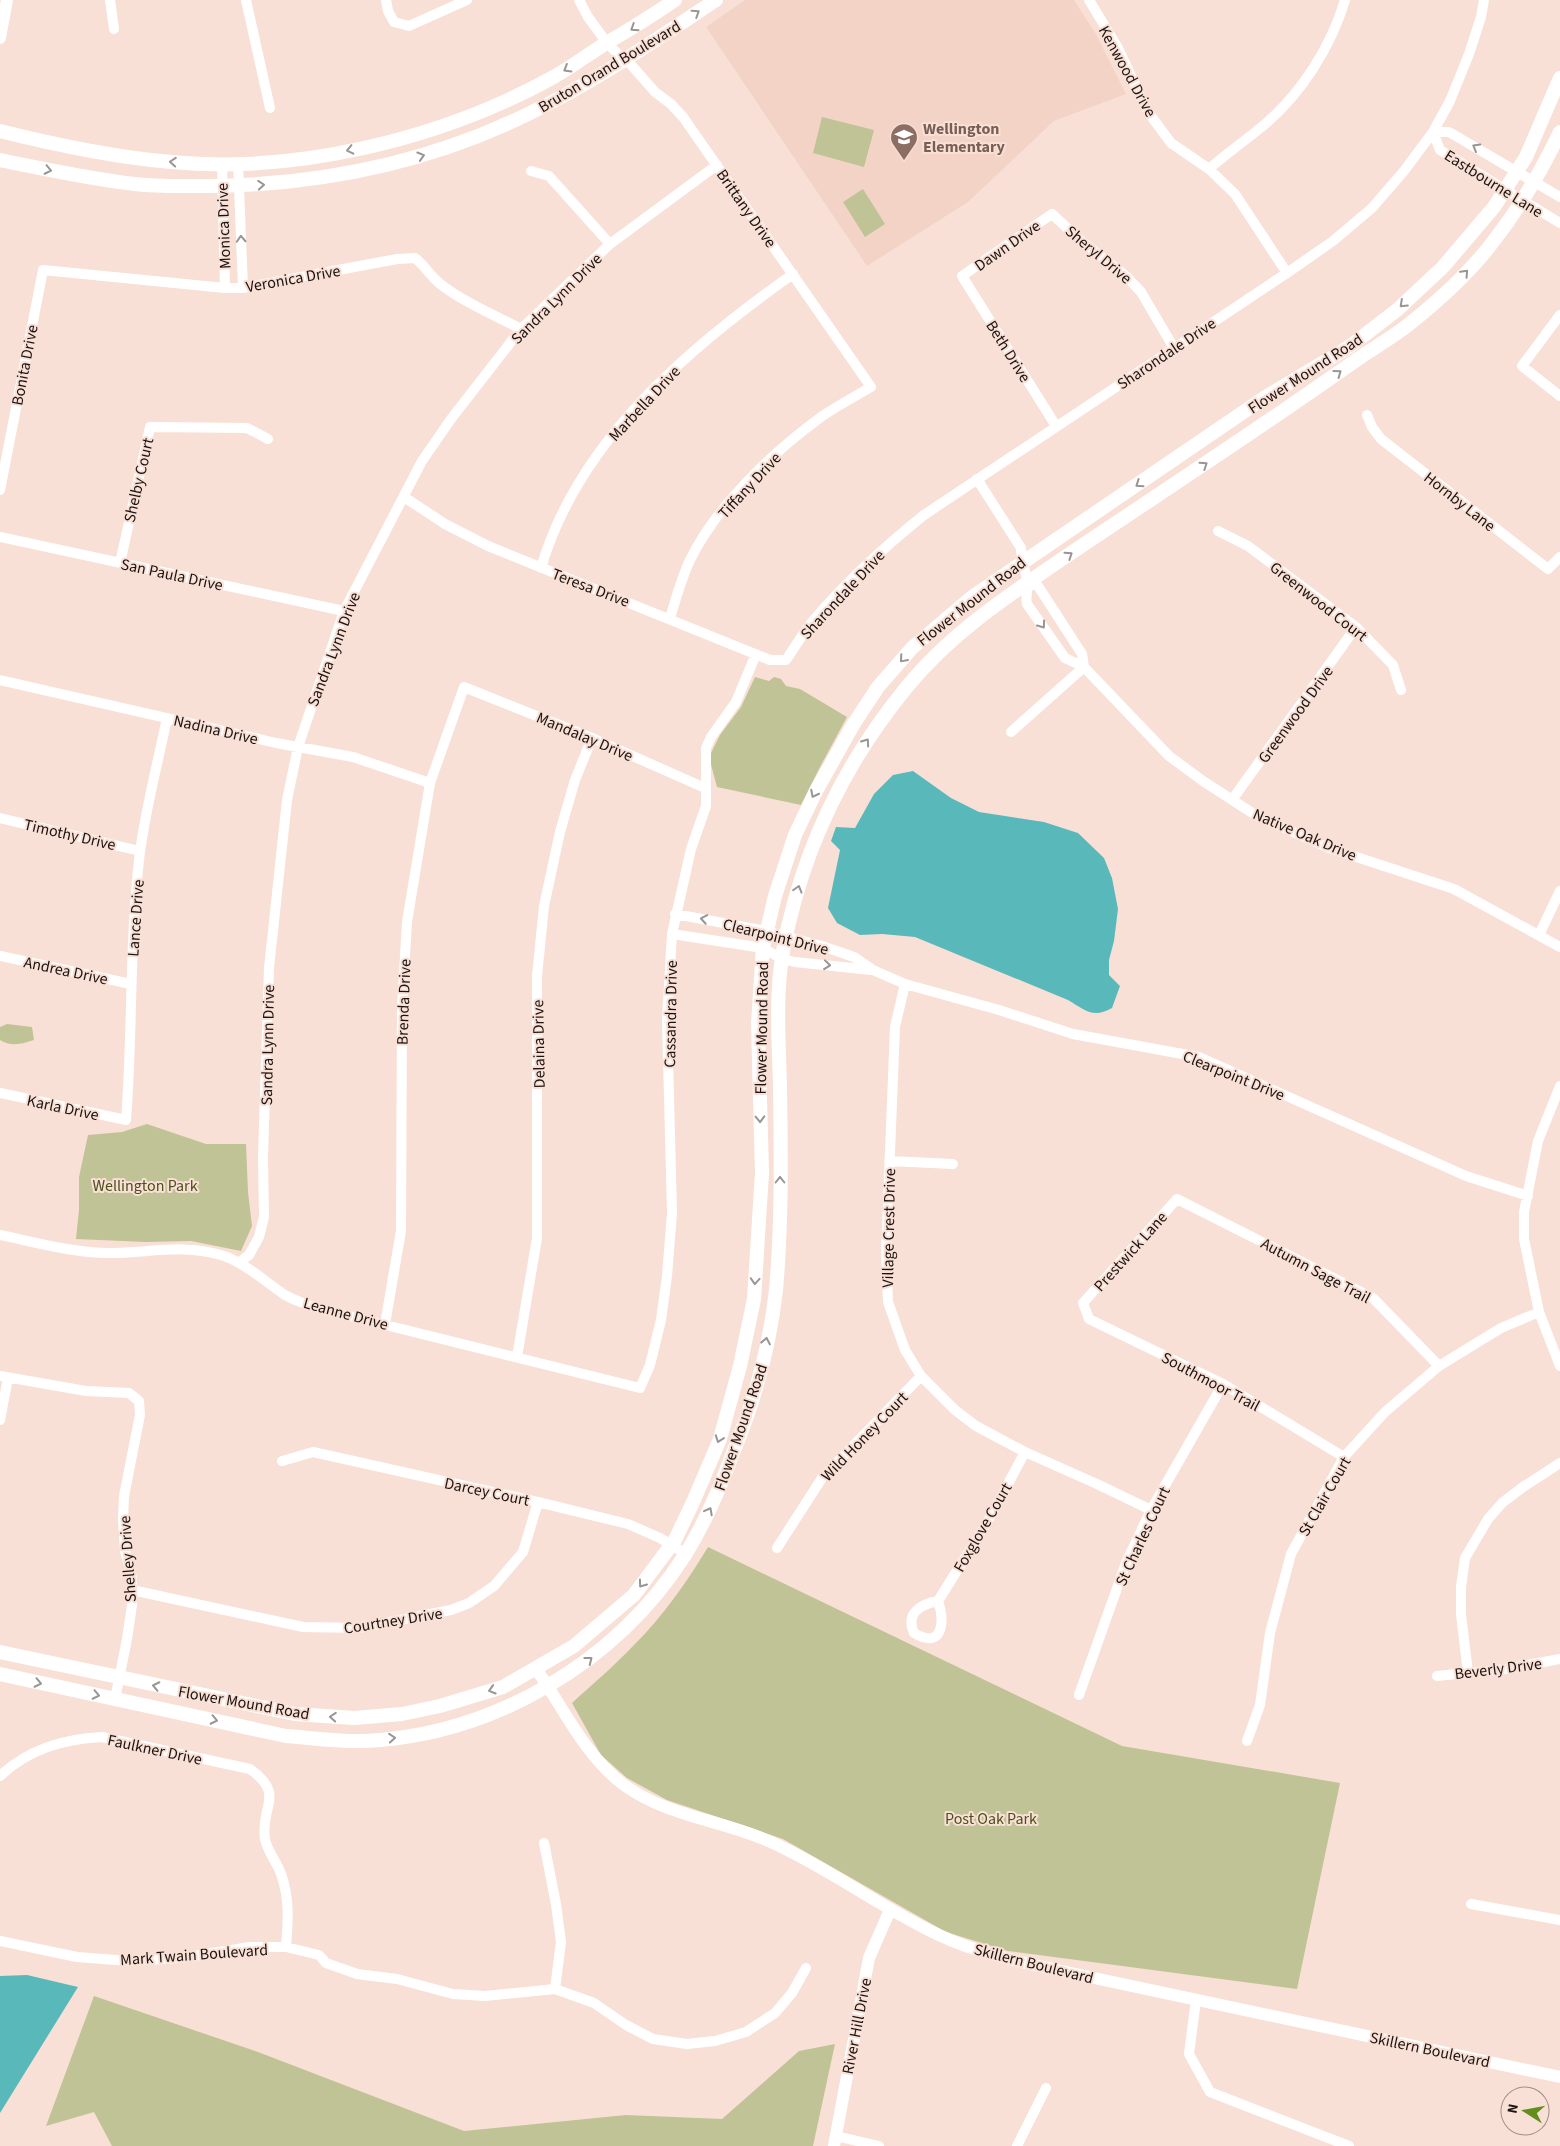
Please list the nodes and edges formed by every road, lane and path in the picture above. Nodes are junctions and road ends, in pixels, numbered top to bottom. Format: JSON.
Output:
{"nodes":[{"id":1,"x":7,"y":0,"type":"edge"},
{"id":2,"x":110,"y":0,"type":"edge"},
{"id":3,"x":246,"y":0,"type":"edge"},
{"id":4,"x":386,"y":0,"type":"edge"},
{"id":5,"x":468,"y":0,"type":"edge"},
{"id":6,"x":579,"y":0,"type":"edge"},
{"id":7,"x":675,"y":0,"type":"edge"},
{"id":8,"x":716,"y":0,"type":"edge"},
{"id":9,"x":1089,"y":0,"type":"edge"},
{"id":10,"x":1345,"y":0,"type":"edge"},
{"id":11,"x":1484,"y":0,"type":"edge"},
{"id":12,"x":114,"y":29,"type":"dead end"},
{"id":13,"x":0,"y":38,"type":"edge"},
{"id":14,"x":607,"y":43,"type":"junction"},
{"id":15,"x":626,"y":59,"type":"junction"},
{"id":16,"x":1560,"y":78,"type":"edge"},
{"id":17,"x":270,"y":108,"type":"dead end"},
{"id":18,"x":0,"y":131,"type":"edge"},
{"id":19,"x":1433,"y":132,"type":"junction"},
{"id":20,"x":1560,"y":132,"type":"edge"},
{"id":21,"x":0,"y":160,"type":"edge"},
{"id":22,"x":238,"y":163,"type":"junction"},
{"id":23,"x":222,"y":164,"type":"junction"},
{"id":24,"x":717,"y":164,"type":"junction"},
{"id":25,"x":1209,"y":169,"type":"junction"},
{"id":26,"x":1517,"y":171,"type":"junction"},
{"id":27,"x":531,"y":172,"type":"dead end"},
{"id":28,"x":1534,"y":182,"type":"junction"},
{"id":29,"x":222,"y":186,"type":"junction"},
{"id":30,"x":238,"y":186,"type":"junction"},
{"id":31,"x":1505,"y":190,"type":"junction"},
{"id":32,"x":1560,"y":196,"type":"edge"},
{"id":33,"x":1521,"y":200,"type":"junction"},
{"id":34,"x":1052,"y":214,"type":"joint"},
{"id":35,"x":1560,"y":223,"type":"edge"},
{"id":36,"x":610,"y":244,"type":"junction"},
{"id":37,"x":43,"y":270,"type":"joint"},
{"id":38,"x":1287,"y":273,"type":"junction"},
{"id":39,"x":793,"y":274,"type":"junction"},
{"id":40,"x":962,"y":276,"type":"joint"},
{"id":41,"x":225,"y":288,"type":"junction"},
{"id":42,"x":243,"y":288,"type":"junction"},
{"id":43,"x":1560,"y":315,"type":"edge"},
{"id":44,"x":521,"y":329,"type":"junction"},
{"id":45,"x":1174,"y":348,"type":"junction"},
{"id":46,"x":871,"y":387,"type":"joint"},
{"id":47,"x":1560,"y":396,"type":"edge"},
{"id":48,"x":1367,"y":415,"type":"dead end"},
{"id":49,"x":1056,"y":426,"type":"junction"},
{"id":50,"x":268,"y":439,"type":"dead end"},
{"id":51,"x":977,"y":479,"type":"junction"},
{"id":52,"x":0,"y":490,"type":"edge"},
{"id":53,"x":404,"y":497,"type":"junction"},
{"id":54,"x":1218,"y":531,"type":"dead end"},
{"id":55,"x":0,"y":537,"type":"edge"},
{"id":56,"x":1560,"y":557,"type":"edge"},
{"id":57,"x":1021,"y":561,"type":"junction"},
{"id":58,"x":120,"y":563,"type":"junction"},
{"id":59,"x":541,"y":568,"type":"junction"},
{"id":60,"x":1028,"y":582,"type":"junction"},
{"id":61,"x":344,"y":611,"type":"junction"},
{"id":62,"x":670,"y":618,"type":"junction"},
{"id":63,"x":1356,"y":627,"type":"junction"},
{"id":64,"x":756,"y":654,"type":"junction"},
{"id":65,"x":786,"y":660,"type":"joint"},
{"id":66,"x":1084,"y":668,"type":"junction"},
{"id":67,"x":0,"y":680,"type":"edge"},
{"id":68,"x":464,"y":687,"type":"joint"},
{"id":69,"x":1401,"y":690,"type":"dead end"},
{"id":70,"x":167,"y":718,"type":"junction"},
{"id":71,"x":1011,"y":732,"type":"dead end"},
{"id":72,"x":592,"y":738,"type":"junction"},
{"id":73,"x":298,"y":747,"type":"junction"},
{"id":74,"x":430,"y":783,"type":"junction"},
{"id":75,"x":705,"y":788,"type":"junction"},
{"id":76,"x":1232,"y":800,"type":"junction"},
{"id":77,"x":0,"y":818,"type":"edge"},
{"id":78,"x":140,"y":851,"type":"junction"},
{"id":79,"x":1560,"y":890,"type":"edge"},
{"id":80,"x":675,"y":914,"type":"junction"},
{"id":81,"x":766,"y":930,"type":"junction"},
{"id":82,"x":672,"y":934,"type":"junction"},
{"id":83,"x":1539,"y":935,"type":"junction"},
{"id":84,"x":786,"y":936,"type":"junction"},
{"id":85,"x":1560,"y":947,"type":"edge"},
{"id":86,"x":763,"y":948,"type":"junction"},
{"id":87,"x":0,"y":956,"type":"edge"},
{"id":88,"x":782,"y":959,"type":"junction"},
{"id":89,"x":873,"y":970,"type":"junction"},
{"id":90,"x":132,"y":984,"type":"junction"},
{"id":91,"x":905,"y":984,"type":"junction"},
{"id":92,"x":1560,"y":1086,"type":"edge"},
{"id":93,"x":0,"y":1093,"type":"edge"},
{"id":94,"x":126,"y":1120,"type":"joint"},
{"id":95,"x":889,"y":1161,"type":"junction"},
{"id":96,"x":953,"y":1164,"type":"dead end"},
{"id":97,"x":1528,"y":1196,"type":"junction"},
{"id":98,"x":1177,"y":1199,"type":"joint"},
{"id":99,"x":0,"y":1235,"type":"edge"},
{"id":100,"x":240,"y":1262,"type":"junction"},
{"id":101,"x":1083,"y":1303,"type":"joint"},
{"id":102,"x":1539,"y":1312,"type":"junction"},
{"id":103,"x":384,"y":1324,"type":"junction"},
{"id":104,"x":517,"y":1357,"type":"junction"},
{"id":105,"x":1438,"y":1366,"type":"junction"},
{"id":106,"x":1560,"y":1366,"type":"edge"},
{"id":107,"x":921,"y":1376,"type":"junction"},
{"id":108,"x":4,"y":1377,"type":"edge"},
{"id":109,"x":1223,"y":1384,"type":"junction"},
{"id":110,"x":640,"y":1388,"type":"joint"},
{"id":111,"x":0,"y":1420,"type":"edge"},
{"id":112,"x":1024,"y":1452,"type":"junction"},
{"id":113,"x":1344,"y":1458,"type":"junction"},
{"id":114,"x":282,"y":1461,"type":"dead end"},
{"id":115,"x":1560,"y":1463,"type":"edge"},
{"id":116,"x":538,"y":1502,"type":"junction"},
{"id":117,"x":1151,"y":1510,"type":"junction"},
{"id":118,"x":671,"y":1544,"type":"junction"},
{"id":119,"x":777,"y":1548,"type":"dead end"},
{"id":120,"x":686,"y":1554,"type":"junction"},
{"id":121,"x":132,"y":1590,"type":"junction"},
{"id":122,"x":938,"y":1601,"type":"dead end"},
{"id":123,"x":0,"y":1652,"type":"edge"},
{"id":124,"x":1560,"y":1659,"type":"edge"},
{"id":125,"x":536,"y":1668,"type":"junction"},
{"id":126,"x":1468,"y":1673,"type":"junction"},
{"id":127,"x":0,"y":1674,"type":"edge"},
{"id":128,"x":1437,"y":1676,"type":"dead end"},
{"id":129,"x":120,"y":1678,"type":"junction"},
{"id":130,"x":548,"y":1686,"type":"junction"},
{"id":131,"x":1079,"y":1695,"type":"dead end"},
{"id":132,"x":115,"y":1699,"type":"junction"},
{"id":133,"x":1247,"y":1741,"type":"dead end"},
{"id":134,"x":0,"y":1776,"type":"edge"},
{"id":135,"x":544,"y":1843,"type":"dead end"},
{"id":136,"x":1472,"y":1904,"type":"dead end"},
{"id":137,"x":890,"y":1910,"type":"junction"},
{"id":138,"x":1560,"y":1920,"type":"edge"},
{"id":139,"x":0,"y":1941,"type":"edge"},
{"id":140,"x":286,"y":1947,"type":"junction"},
{"id":141,"x":806,"y":1968,"type":"dead end"},
{"id":142,"x":555,"y":1988,"type":"junction"},
{"id":143,"x":1196,"y":2000,"type":"junction"},
{"id":144,"x":1560,"y":2077,"type":"edge"},
{"id":145,"x":1046,"y":2088,"type":"dead end"},
{"id":146,"x":835,"y":2141,"type":"edge"},
{"id":147,"x":880,"y":2146,"type":"edge"},
{"id":148,"x":1017,"y":2146,"type":"edge"},
{"id":149,"x":1349,"y":2146,"type":"edge"}],
"edges":[{"from":1,"to":13,"type":"street"},
{"from":2,"to":12,"type":"street"},
{"from":3,"to":17,"type":"street"},
{"from":4,"to":5,"type":"street"},
{"from":6,"to":14,"type":"street","name":"Brittany Drive"},
{"from":7,"to":14,"type":"main road","name":"Bruton Orand Boulevard","one_way":true},
{"from":15,"to":8,"type":"main road","name":"Bruton Orand Boulevard","one_way":true},
{"from":9,"to":25,"type":"street","name":"Kenwood Drive"},
{"from":10,"to":25,"type":"street"},
{"from":11,"to":19,"type":"street","name":"Sharondale Drive"},
{"from":14,"to":15,"type":"street","name":"Brittany Drive"},
{"from":14,"to":22,"type":"main road","name":"Bruton Orand Boulevard","one_way":true},
{"from":15,"to":24,"type":"street","name":"Brittany Drive"},
{"from":30,"to":15,"type":"main road","name":"Bruton Orand Boulevard","one_way":true},
{"from":16,"to":26,"type":"main road","name":"Flower Mound Road"},
{"from":23,"to":18,"type":"main road","name":"Bruton Orand Boulevard","one_way":true},
{"from":26,"to":19,"type":"street","name":"Eastbourne Lane","one_way":true},
{"from":19,"to":31,"type":"street","name":"Eastbourne Lane"},
{"from":19,"to":38,"type":"street","name":"Sharondale Drive"},
{"from":20,"to":28,"type":"main road","name":"Flower Mound Road"},
{"from":21,"to":29,"type":"main road","name":"Bruton Orand Boulevard","one_way":true},
{"from":22,"to":23,"type":"main road","name":"Bruton Orand Boulevard"},
{"from":22,"to":30,"type":"street","name":"Monica Drive"},
{"from":23,"to":29,"type":"street","name":"Monica Drive"},
{"from":24,"to":36,"type":"street","name":"Sandra Lynn Drive"},
{"from":24,"to":39,"type":"street","name":"Brittany Drive"},
{"from":25,"to":38,"type":"street","name":"Kenwood Drive"},
{"from":26,"to":28,"type":"street","name":"Eastbourne Lane"},
{"from":26,"to":31,"type":"main road","name":"Flower Mound Road"},
{"from":27,"to":36,"type":"street"},
{"from":28,"to":32,"type":"street","name":"Eastbourne Lane"},
{"from":28,"to":33,"type":"main road","name":"Flower Mound Road"},
{"from":29,"to":30,"type":"main road","name":"Bruton Orand Boulevard"},
{"from":29,"to":41,"type":"street","name":"Monica Drive"},
{"from":42,"to":30,"type":"street","name":"Monica Drive","one_way":true},
{"from":31,"to":33,"type":"street","name":"Eastbourne Lane"},
{"from":31,"to":57,"type":"main road","name":"Flower Mound Road","one_way":true},
{"from":33,"to":35,"type":"street","name":"Eastbourne Lane"},
{"from":60,"to":33,"type":"main road","name":"Flower Mound Road","one_way":true},
{"from":34,"to":40,"type":"street","name":"Dawn Drive"},
{"from":34,"to":45,"type":"street","name":"Sheryl Drive"},
{"from":36,"to":44,"type":"street","name":"Sandra Lynn Drive"},
{"from":37,"to":41,"type":"street","name":"Veronica Drive"},
{"from":37,"to":52,"type":"street","name":"Bonita Drive"},
{"from":38,"to":45,"type":"street","name":"Sharondale Drive"},
{"from":39,"to":46,"type":"street","name":"Brittany Drive"},
{"from":39,"to":59,"type":"street","name":"Marbella Drive"},
{"from":40,"to":49,"type":"street","name":"Beth Drive"},
{"from":41,"to":42,"type":"street","name":"Veronica Drive"},
{"from":42,"to":44,"type":"street","name":"Veronica Drive"},
{"from":43,"to":47,"type":"street"},
{"from":44,"to":53,"type":"street","name":"Sandra Lynn Drive"},
{"from":45,"to":49,"type":"street","name":"Sharondale Drive"},
{"from":46,"to":62,"type":"street","name":"Tiffany Drive"},
{"from":48,"to":56,"type":"street","name":"Hornby Lane"},
{"from":49,"to":51,"type":"street","name":"Sharondale Drive"},
{"from":50,"to":58,"type":"street","name":"Shelby Court"},
{"from":51,"to":57,"type":"street","name":"Native Oak Drive"},
{"from":51,"to":65,"type":"street","name":"Sharondale Drive"},
{"from":53,"to":59,"type":"street","name":"Teresa Drive"},
{"from":53,"to":61,"type":"street","name":"Sandra Lynn Drive"},
{"from":54,"to":63,"type":"street","name":"Greenwood Court"},
{"from":55,"to":58,"type":"street","name":"San Paula Drive"},
{"from":57,"to":60,"type":"street","name":"Native Oak Drive"},
{"from":57,"to":81,"type":"main road","name":"Flower Mound Road","one_way":true},
{"from":58,"to":61,"type":"street","name":"San Paula Drive"},
{"from":59,"to":62,"type":"street","name":"Teresa Drive"},
{"from":60,"to":66,"type":"street","name":"Native Oak Drive"},
{"from":60,"to":66,"type":"street","name":"Native Oak Drive","one_way":true},
{"from":84,"to":60,"type":"main road","name":"Flower Mound Road","one_way":true},
{"from":61,"to":73,"type":"street","name":"Sandra Lynn Drive"},
{"from":62,"to":64,"type":"street","name":"Teresa Drive"},
{"from":63,"to":69,"type":"street","name":"Greenwood Court"},
{"from":63,"to":76,"type":"street","name":"Greenwood Drive"},
{"from":64,"to":65,"type":"street","name":"Teresa Drive"},
{"from":64,"to":75,"type":"street","name":"Cassandra Drive"},
{"from":66,"to":71,"type":"street"},
{"from":66,"to":76,"type":"street","name":"Native Oak Drive"},
{"from":67,"to":70,"type":"street","name":"Nadina Drive"},
{"from":68,"to":72,"type":"street","name":"Mandalay Drive"},
{"from":68,"to":74,"type":"street","name":"Brenda Drive"},
{"from":70,"to":73,"type":"street","name":"Nadina Drive"},
{"from":70,"to":78,"type":"street","name":"Lance Drive"},
{"from":72,"to":75,"type":"street","name":"Mandalay Drive"},
{"from":72,"to":104,"type":"street","name":"Delaina Drive"},
{"from":73,"to":74,"type":"street","name":"Nadina Drive"},
{"from":73,"to":100,"type":"street","name":"Sandra Lynn Drive"},
{"from":74,"to":103,"type":"street","name":"Brenda Drive"},
{"from":75,"to":80,"type":"street","name":"Cassandra Drive"},
{"from":76,"to":83,"type":"street","name":"Native Oak Drive"},
{"from":77,"to":78,"type":"street","name":"Timothy Drive"},
{"from":78,"to":90,"type":"street","name":"Lance Drive"},
{"from":79,"to":83,"type":"street"},
{"from":81,"to":80,"type":"street","name":"Clearpoint Drive","one_way":true},
{"from":80,"to":82,"type":"street","name":"Cassandra Drive"},
{"from":81,"to":84,"type":"street","name":"Clearpoint Drive"},
{"from":81,"to":86,"type":"main road","name":"Flower Mound Road"},
{"from":82,"to":86,"type":"street","name":"Clearpoint Drive"},
{"from":82,"to":110,"type":"street","name":"Cassandra Drive"},
{"from":83,"to":85,"type":"street","name":"Native Oak Drive"},
{"from":84,"to":88,"type":"main road","name":"Flower Mound Road"},
{"from":84,"to":89,"type":"street","name":"Clearpoint Drive"},
{"from":86,"to":88,"type":"street","name":"Clearpoint Drive"},
{"from":86,"to":118,"type":"main road","name":"Flower Mound Road","one_way":true},
{"from":87,"to":90,"type":"street","name":"Andrea Drive"},
{"from":88,"to":89,"type":"street","name":"Clearpoint Drive","one_way":true},
{"from":120,"to":88,"type":"main road","name":"Flower Mound Road","one_way":true},
{"from":89,"to":91,"type":"street","name":"Clearpoint Drive"},
{"from":90,"to":94,"type":"street","name":"Lance Drive"},
{"from":91,"to":95,"type":"street","name":"Village Crest Drive"},
{"from":91,"to":97,"type":"street","name":"Clearpoint Drive"},
{"from":92,"to":97,"type":"street"},
{"from":93,"to":94,"type":"street","name":"Karla Drive"},
{"from":95,"to":96,"type":"street"},
{"from":95,"to":107,"type":"street","name":"Village Crest Drive"},
{"from":97,"to":102,"type":"street"},
{"from":98,"to":101,"type":"street","name":"Prestwick Lane"},
{"from":98,"to":105,"type":"street","name":"Autumn Sage Trail"},
{"from":99,"to":100,"type":"street","name":"Leanne Drive"},
{"from":100,"to":103,"type":"street","name":"Leanne Drive"},
{"from":101,"to":109,"type":"street","name":"Southmoor Trail"},
{"from":102,"to":105,"type":"street","name":"St Clair Court"},
{"from":102,"to":106,"type":"street"},
{"from":103,"to":104,"type":"street","name":"Leanne Drive"},
{"from":104,"to":110,"type":"street","name":"Leanne Drive"},
{"from":105,"to":113,"type":"street","name":"St Clair Court"},
{"from":107,"to":112,"type":"street","name":"Village Crest Drive"},
{"from":107,"to":119,"type":"street","name":"Wild Honey Court"},
{"from":108,"to":111,"type":"street"},
{"from":108,"to":121,"type":"street","name":"Shelley Drive"},
{"from":109,"to":113,"type":"street","name":"Southmoor Trail"},
{"from":109,"to":117,"type":"street","name":"St Charles Court"},
{"from":112,"to":117,"type":"street","name":"Village Crest Drive"},
{"from":112,"to":122,"type":"street","name":"Foxglove Court"},
{"from":113,"to":133,"type":"street","name":"St Clair Court"},
{"from":114,"to":116,"type":"street","name":"Darcey Court"},
{"from":115,"to":126,"type":"street"},
{"from":116,"to":118,"type":"street","name":"Darcey Court"},
{"from":116,"to":121,"type":"street","name":"Courtney Drive"},
{"from":117,"to":131,"type":"street","name":"St Charles Court"},
{"from":118,"to":120,"type":"street","name":"Darcey Court"},
{"from":118,"to":125,"type":"main road","name":"Flower Mound Road","one_way":true},
{"from":130,"to":120,"type":"main road","name":"Flower Mound Road","one_way":true},
{"from":121,"to":129,"type":"street","name":"Shelley Drive"},
{"from":123,"to":129,"type":"main road","name":"Flower Mound Road"},
{"from":124,"to":126,"type":"street","name":"Beverly Drive"},
{"from":125,"to":129,"type":"main road","name":"Flower Mound Road","one_way":true},
{"from":125,"to":130,"type":"street","name":"Skillern Boulevard"},
{"from":126,"to":128,"type":"street","name":"Beverly Drive"},
{"from":127,"to":132,"type":"main road","name":"Flower Mound Road","one_way":true},
{"from":129,"to":132,"type":"street","name":"Shelley Drive"},
{"from":132,"to":130,"type":"main road","name":"Flower Mound Road","one_way":true},
{"from":130,"to":137,"type":"street","name":"Skillern Boulevard"},
{"from":134,"to":140,"type":"street","name":"Faulkner Drive"},
{"from":135,"to":142,"type":"street"},
{"from":136,"to":138,"type":"street"},
{"from":137,"to":143,"type":"street","name":"Skillern Boulevard"},
{"from":137,"to":146,"type":"street","name":"River Hill Drive"},
{"from":139,"to":140,"type":"street","name":"Mark Twain Boulevard"},
{"from":140,"to":142,"type":"street","name":"Mark Twain Boulevard"},
{"from":141,"to":142,"type":"street"},
{"from":143,"to":144,"type":"street","name":"Skillern Boulevard"},
{"from":143,"to":149,"type":"street"},
{"from":145,"to":148,"type":"street"},
{"from":146,"to":147,"type":"street"}]}
